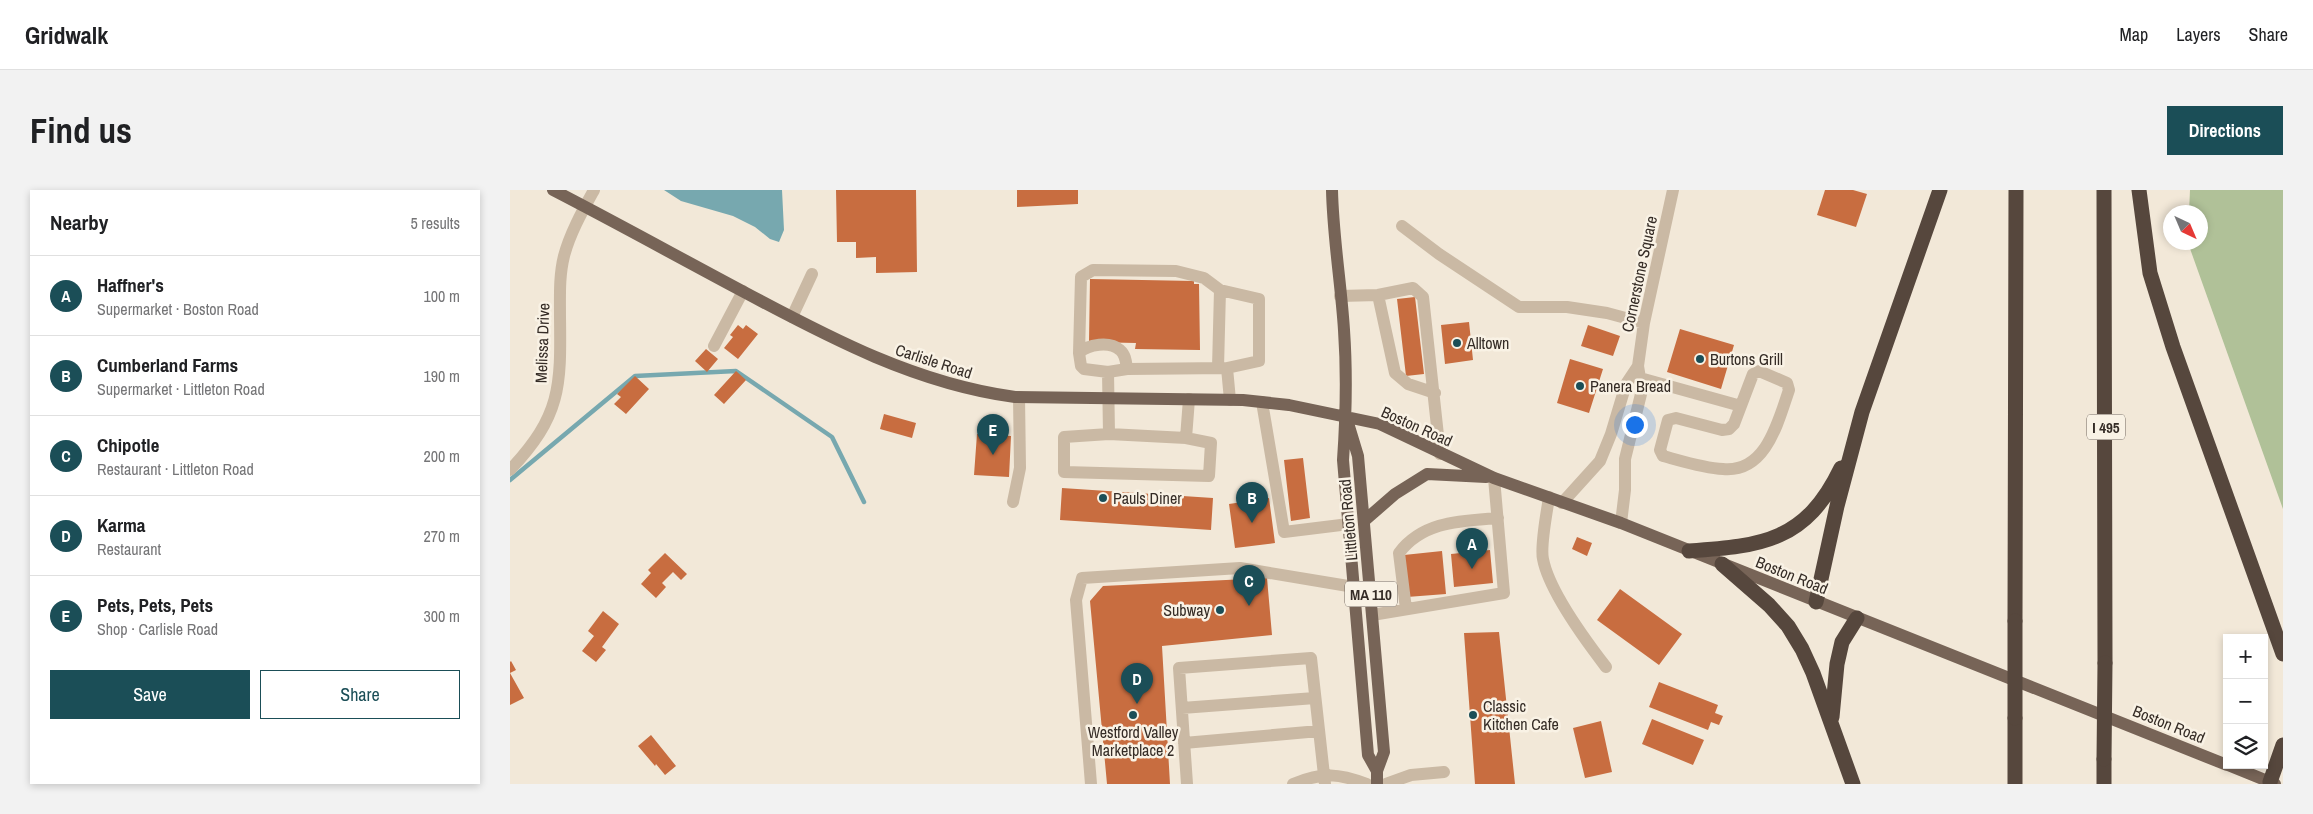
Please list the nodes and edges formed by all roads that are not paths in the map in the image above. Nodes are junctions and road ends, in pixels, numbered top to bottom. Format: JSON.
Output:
{"nodes":[{"id":1,"x":553,"y":190,"type":"edge"},
{"id":2,"x":594,"y":190,"type":"edge"},
{"id":3,"x":1332,"y":190,"type":"edge"},
{"id":4,"x":1673,"y":190,"type":"edge"},
{"id":5,"x":1940,"y":190,"type":"edge"},
{"id":6,"x":2016,"y":190,"type":"edge"},
{"id":7,"x":2104,"y":190,"type":"edge"},
{"id":8,"x":2139,"y":190,"type":"edge"},
{"id":9,"x":585,"y":207,"type":"junction"},
{"id":10,"x":1402,"y":226,"type":"dead end"},
{"id":11,"x":812,"y":274,"type":"dead end"},
{"id":12,"x":1220,"y":290,"type":"junction"},
{"id":13,"x":743,"y":291,"type":"junction"},
{"id":14,"x":1378,"y":295,"type":"junction"},
{"id":15,"x":1340,"y":296,"type":"junction"},
{"id":16,"x":792,"y":318,"type":"junction"},
{"id":17,"x":1644,"y":323,"type":"junction"},
{"id":18,"x":714,"y":346,"type":"dead end"},
{"id":19,"x":1079,"y":353,"type":"junction"},
{"id":20,"x":1638,"y":366,"type":"junction"},
{"id":21,"x":1223,"y":368,"type":"junction"},
{"id":22,"x":1127,"y":369,"type":"junction"},
{"id":23,"x":1108,"y":372,"type":"junction"},
{"id":24,"x":1640,"y":378,"type":"junction"},
{"id":25,"x":1435,"y":393,"type":"junction"},
{"id":26,"x":1019,"y":397,"type":"junction"},
{"id":27,"x":1108,"y":399,"type":"junction"},
{"id":28,"x":1189,"y":399,"type":"junction"},
{"id":29,"x":1230,"y":400,"type":"junction"},
{"id":30,"x":1262,"y":402,"type":"junction"},
{"id":31,"x":1741,"y":406,"type":"junction"},
{"id":32,"x":1346,"y":416,"type":"junction"},
{"id":33,"x":1109,"y":434,"type":"junction"},
{"id":34,"x":1856,"y":435,"type":"junction"},
{"id":35,"x":1186,"y":438,"type":"junction"},
{"id":36,"x":1440,"y":454,"type":"junction"},
{"id":37,"x":510,"y":470,"type":"edge"},
{"id":38,"x":1494,"y":478,"type":"junction"},
{"id":39,"x":1549,"y":497,"type":"junction"},
{"id":40,"x":1013,"y":502,"type":"dead end"},
{"id":41,"x":1562,"y":503,"type":"junction"},
{"id":42,"x":1498,"y":518,"type":"junction"},
{"id":43,"x":1364,"y":521,"type":"junction"},
{"id":44,"x":1621,"y":522,"type":"junction"},
{"id":45,"x":1349,"y":524,"type":"junction"},
{"id":46,"x":1689,"y":551,"type":"junction"},
{"id":47,"x":1722,"y":564,"type":"junction"},
{"id":48,"x":1354,"y":587,"type":"junction"},
{"id":49,"x":1816,"y":602,"type":"junction"},
{"id":50,"x":1406,"y":609,"type":"junction"},
{"id":51,"x":1372,"y":615,"type":"junction"},
{"id":52,"x":1857,"y":618,"type":"junction"},
{"id":53,"x":2283,"y":654,"type":"edge"},
{"id":54,"x":1606,"y":667,"type":"dead end"},
{"id":55,"x":1315,"y":698,"type":"junction"},
{"id":56,"x":1182,"y":708,"type":"junction"},
{"id":57,"x":1832,"y":726,"type":"junction"},
{"id":58,"x":1319,"y":731,"type":"junction"},
{"id":59,"x":1184,"y":743,"type":"junction"},
{"id":60,"x":2283,"y":745,"type":"edge"},
{"id":61,"x":2223,"y":763,"type":"edge"},
{"id":62,"x":2237,"y":769,"type":"edge"},
{"id":63,"x":1444,"y":772,"type":"dead end"},
{"id":64,"x":1377,"y":778,"type":"edge"},
{"id":65,"x":1324,"y":779,"type":"edge"},
{"id":66,"x":2273,"y":783,"type":"edge"},
{"id":67,"x":1091,"y":784,"type":"edge"},
{"id":68,"x":1187,"y":784,"type":"edge"},
{"id":69,"x":1294,"y":784,"type":"edge"},
{"id":70,"x":1368,"y":784,"type":"edge"},
{"id":71,"x":1386,"y":784,"type":"edge"},
{"id":72,"x":1853,"y":784,"type":"edge"},
{"id":73,"x":2015,"y":784,"type":"edge"},
{"id":74,"x":2104,"y":784,"type":"edge"}],
"edges":[{"from":1,"to":9,"type":"main road","name":"Carlisle Road"},
{"from":2,"to":9,"type":"street","name":"Melissa Drive"},
{"from":3,"to":15,"type":"main road","name":"Littleton Road","number":"MA 110"},
{"from":4,"to":17,"type":"street","name":"Cornerstone Square"},
{"from":5,"to":34,"type":"highway"},
{"from":6,"to":73,"type":"highway","bridge":true},
{"from":7,"to":74,"type":"highway","number":"I 495","bridge":true},
{"from":8,"to":53,"type":"highway"},
{"from":9,"to":13,"type":"main road","name":"Carlisle Road"},
{"from":9,"to":37,"type":"street","name":"Melissa Drive"},
{"from":10,"to":17,"type":"street"},
{"from":11,"to":16,"type":"street"},
{"from":12,"to":19,"type":"street"},
{"from":12,"to":21,"type":"street"},
{"from":12,"to":21,"type":"street"},
{"from":13,"to":16,"type":"main road","name":"Carlisle Road"},
{"from":13,"to":18,"type":"street"},
{"from":14,"to":15,"type":"street"},
{"from":14,"to":25,"type":"street"},
{"from":14,"to":25,"type":"street"},
{"from":15,"to":32,"type":"main road","name":"Littleton Road","number":"MA 110"},
{"from":16,"to":26,"type":"main road","name":"Carlisle Road"},
{"from":17,"to":20,"type":"street","name":"Cornerstone Square"},
{"from":19,"to":22,"type":"street"},
{"from":19,"to":23,"type":"street"},
{"from":20,"to":24,"type":"street","name":"Cornerstone Square"},
{"from":20,"to":41,"type":"street","name":"Cornerstone Square"},
{"from":21,"to":22,"type":"street"},
{"from":21,"to":29,"type":"street"},
{"from":22,"to":23,"type":"street"},
{"from":23,"to":27,"type":"street"},
{"from":24,"to":31,"type":"street"},
{"from":24,"to":44,"type":"street","name":"Cornerstone Square"},
{"from":25,"to":36,"type":"street"},
{"from":26,"to":27,"type":"main road","name":"Carlisle Road"},
{"from":26,"to":40,"type":"street"},
{"from":27,"to":28,"type":"main road","name":"Carlisle Road"},
{"from":27,"to":33,"type":"street"},
{"from":28,"to":29,"type":"main road","name":"Carlisle Road"},
{"from":28,"to":35,"type":"street"},
{"from":29,"to":30,"type":"main road","name":"Carlisle Road"},
{"from":30,"to":32,"type":"main road","name":"Carlisle Road"},
{"from":30,"to":45,"type":"street"},
{"from":31,"to":31,"type":"street"},
{"from":32,"to":36,"type":"main road","name":"Boston Road"},
{"from":32,"to":43,"type":"main road","name":"Littleton Road","number":"MA 110"},
{"from":32,"to":45,"type":"main road","name":"Littleton Road","number":"MA 110"},
{"from":33,"to":35,"type":"street"},
{"from":33,"to":35,"type":"street"},
{"from":34,"to":46,"type":"highway"},
{"from":34,"to":49,"type":"highway"},
{"from":36,"to":38,"type":"main road","name":"Boston Road"},
{"from":38,"to":39,"type":"main road","name":"Boston Road"},
{"from":38,"to":42,"type":"street"},
{"from":38,"to":43,"type":"main road"},
{"from":39,"to":41,"type":"main road","name":"Boston Road"},
{"from":39,"to":54,"type":"street"},
{"from":41,"to":44,"type":"main road","name":"Boston Road"},
{"from":42,"to":50,"type":"street"},
{"from":42,"to":50,"type":"street"},
{"from":43,"to":51,"type":"main road","name":"Littleton Road","number":"MA 110"},
{"from":44,"to":46,"type":"main road","name":"Boston Road"},
{"from":45,"to":48,"type":"main road","name":"Littleton Road","number":"MA 110"},
{"from":46,"to":47,"type":"main road","name":"Boston Road"},
{"from":47,"to":49,"type":"main road","name":"Boston Road"},
{"from":47,"to":57,"type":"highway"},
{"from":48,"to":64,"type":"main road","name":"Littleton Road","number":"MA 110"},
{"from":48,"to":67,"type":"street"},
{"from":49,"to":52,"type":"main road","name":"Boston Road"},
{"from":50,"to":51,"type":"street"},
{"from":51,"to":64,"type":"main road","name":"Littleton Road","number":"MA 110"},
{"from":52,"to":57,"type":"highway"},
{"from":52,"to":61,"type":"main road","name":"Boston Road"},
{"from":55,"to":56,"type":"street"},
{"from":55,"to":56,"type":"street"},
{"from":55,"to":58,"type":"street"},
{"from":56,"to":59,"type":"street"},
{"from":57,"to":72,"type":"highway"},
{"from":58,"to":59,"type":"street"},
{"from":58,"to":65,"type":"street"},
{"from":59,"to":68,"type":"street"},
{"from":60,"to":66,"type":"highway"},
{"from":62,"to":66,"type":"main road","name":"Boston Road"},
{"from":63,"to":71,"type":"street"},
{"from":65,"to":69,"type":"street"},
{"from":65,"to":70,"type":"street"}]}
